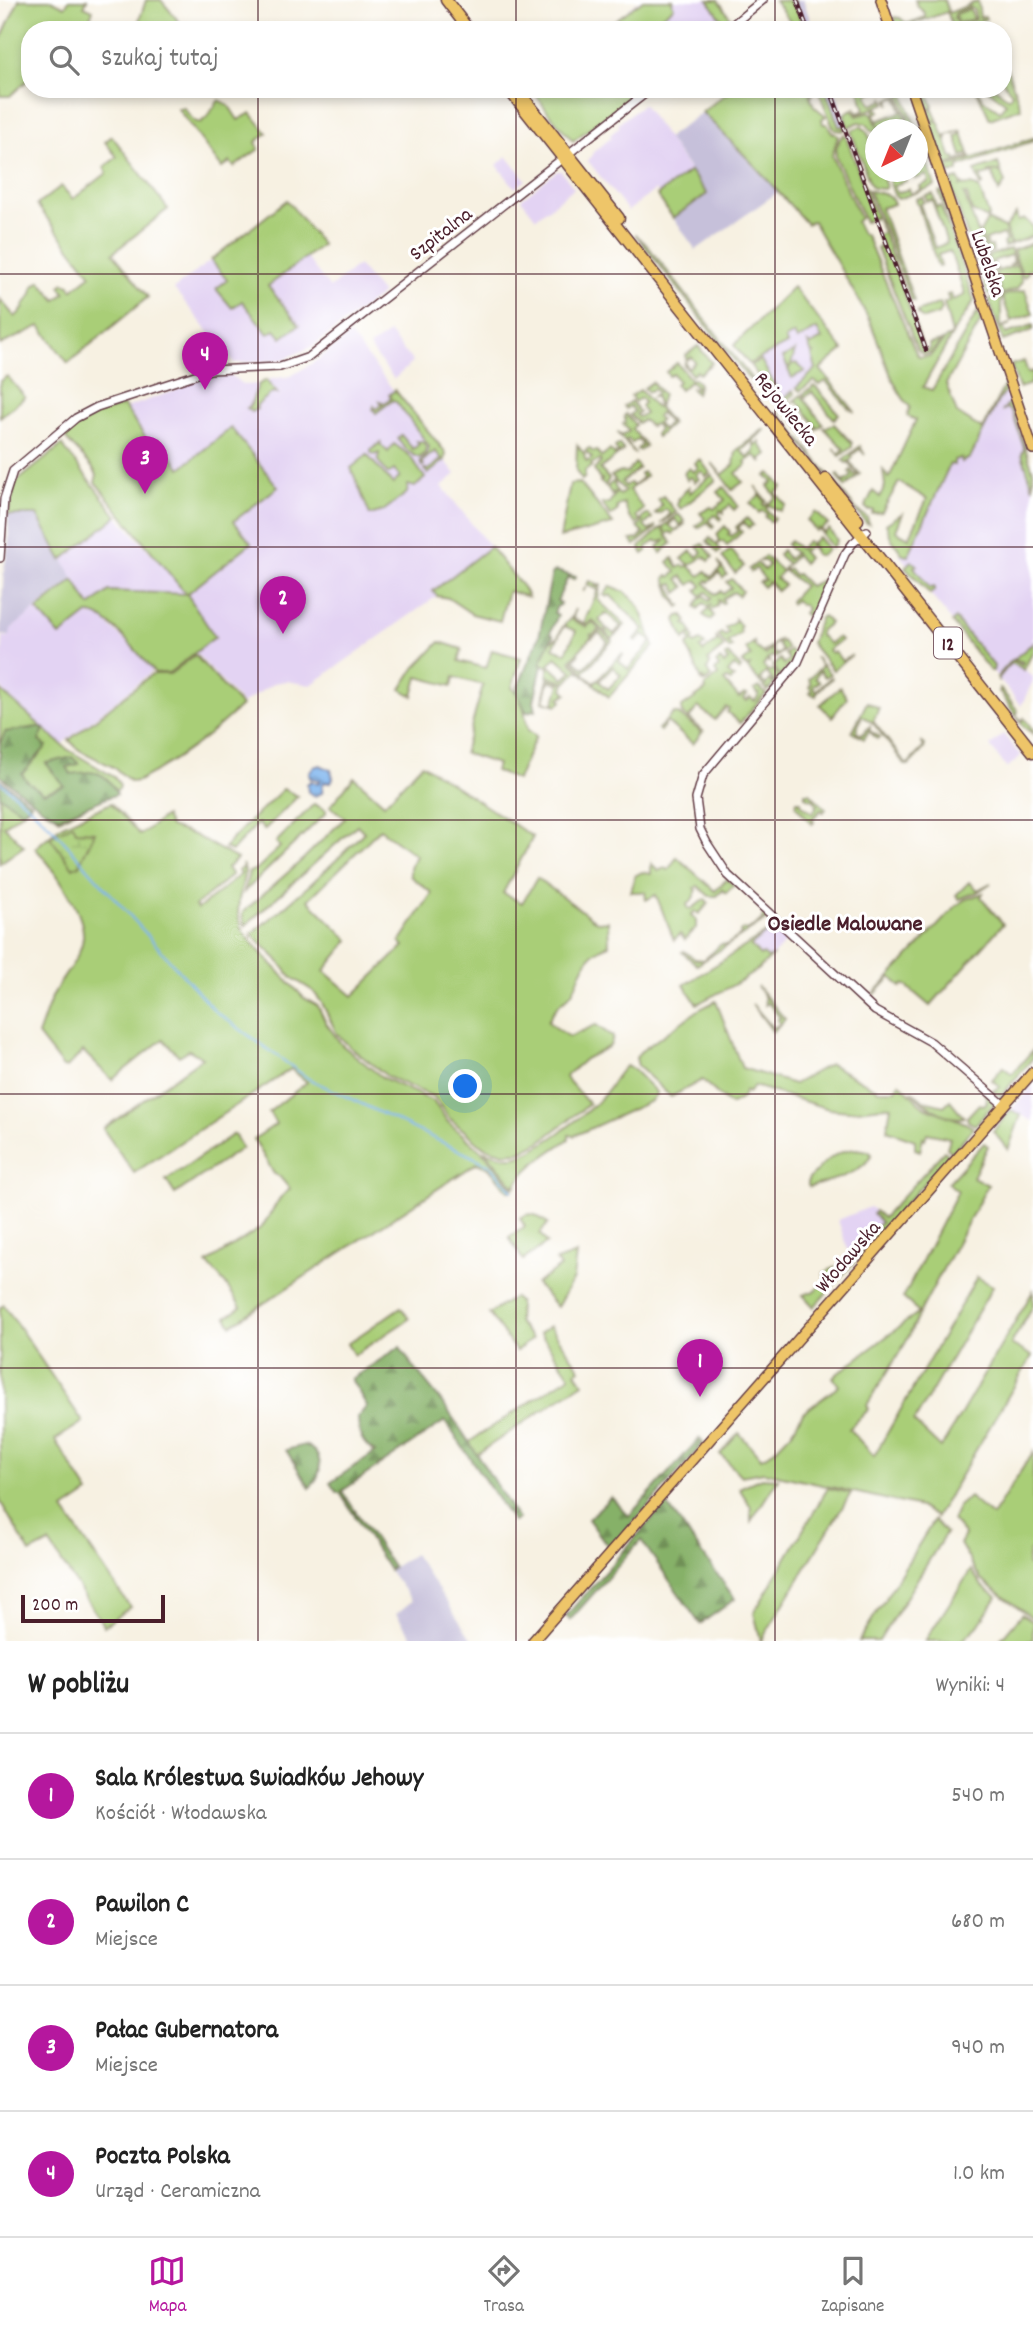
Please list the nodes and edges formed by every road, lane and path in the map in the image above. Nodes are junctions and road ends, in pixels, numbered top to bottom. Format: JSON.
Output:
{"nodes":[{"id":1,"x":438,"y":0,"type":"edge"},
{"id":2,"x":446,"y":0,"type":"edge"},
{"id":3,"x":763,"y":0,"type":"edge"},
{"id":4,"x":881,"y":0,"type":"edge"},
{"id":5,"x":454,"y":21,"type":"edge"},
{"id":6,"x":462,"y":21,"type":"edge"},
{"id":7,"x":737,"y":21,"type":"edge"},
{"id":8,"x":888,"y":21,"type":"edge"},
{"id":9,"x":516,"y":98,"type":"edge"},
{"id":10,"x":524,"y":98,"type":"edge"},
{"id":11,"x":639,"y":98,"type":"edge"},
{"id":12,"x":914,"y":98,"type":"edge"},
{"id":13,"x":566,"y":155,"type":"junction"},
{"id":14,"x":1033,"y":449,"type":"edge"},
{"id":15,"x":865,"y":533,"type":"junction"},
{"id":16,"x":0,"y":558,"type":"edge"},
{"id":17,"x":1033,"y":743,"type":"edge"},
{"id":18,"x":1033,"y":752,"type":"edge"},
{"id":19,"x":1033,"y":1072,"type":"edge"},
{"id":20,"x":1004,"y":1105,"type":"junction"},
{"id":21,"x":533,"y":1641,"type":"edge"}],
"edges":[{"from":1,"to":5,"type":"highway"},
{"from":2,"to":6,"type":"highway"},
{"from":3,"to":7,"type":"street"},
{"from":4,"to":8,"type":"main road"},
{"from":9,"to":13,"type":"highway","name":"Rejowiecka","number":"12"},
{"from":10,"to":13,"type":"highway","name":"Rejowiecka","number":"12"},
{"from":11,"to":13,"type":"street","name":"Szpitalna"},
{"from":12,"to":14,"type":"main road","name":"Lubelska"},
{"from":13,"to":15,"type":"highway","name":"Rejowiecka","number":"12"},
{"from":13,"to":16,"type":"street","name":"Szpitalna"},
{"from":15,"to":17,"type":"highway","name":"Rejowiecka","number":"12"},
{"from":15,"to":18,"type":"highway","name":"Rejowiecka","number":"12"},
{"from":15,"to":20,"type":"street"},
{"from":19,"to":20,"type":"main road","name":"Włodawska"},
{"from":20,"to":21,"type":"main road","name":"Włodawska"}]}
